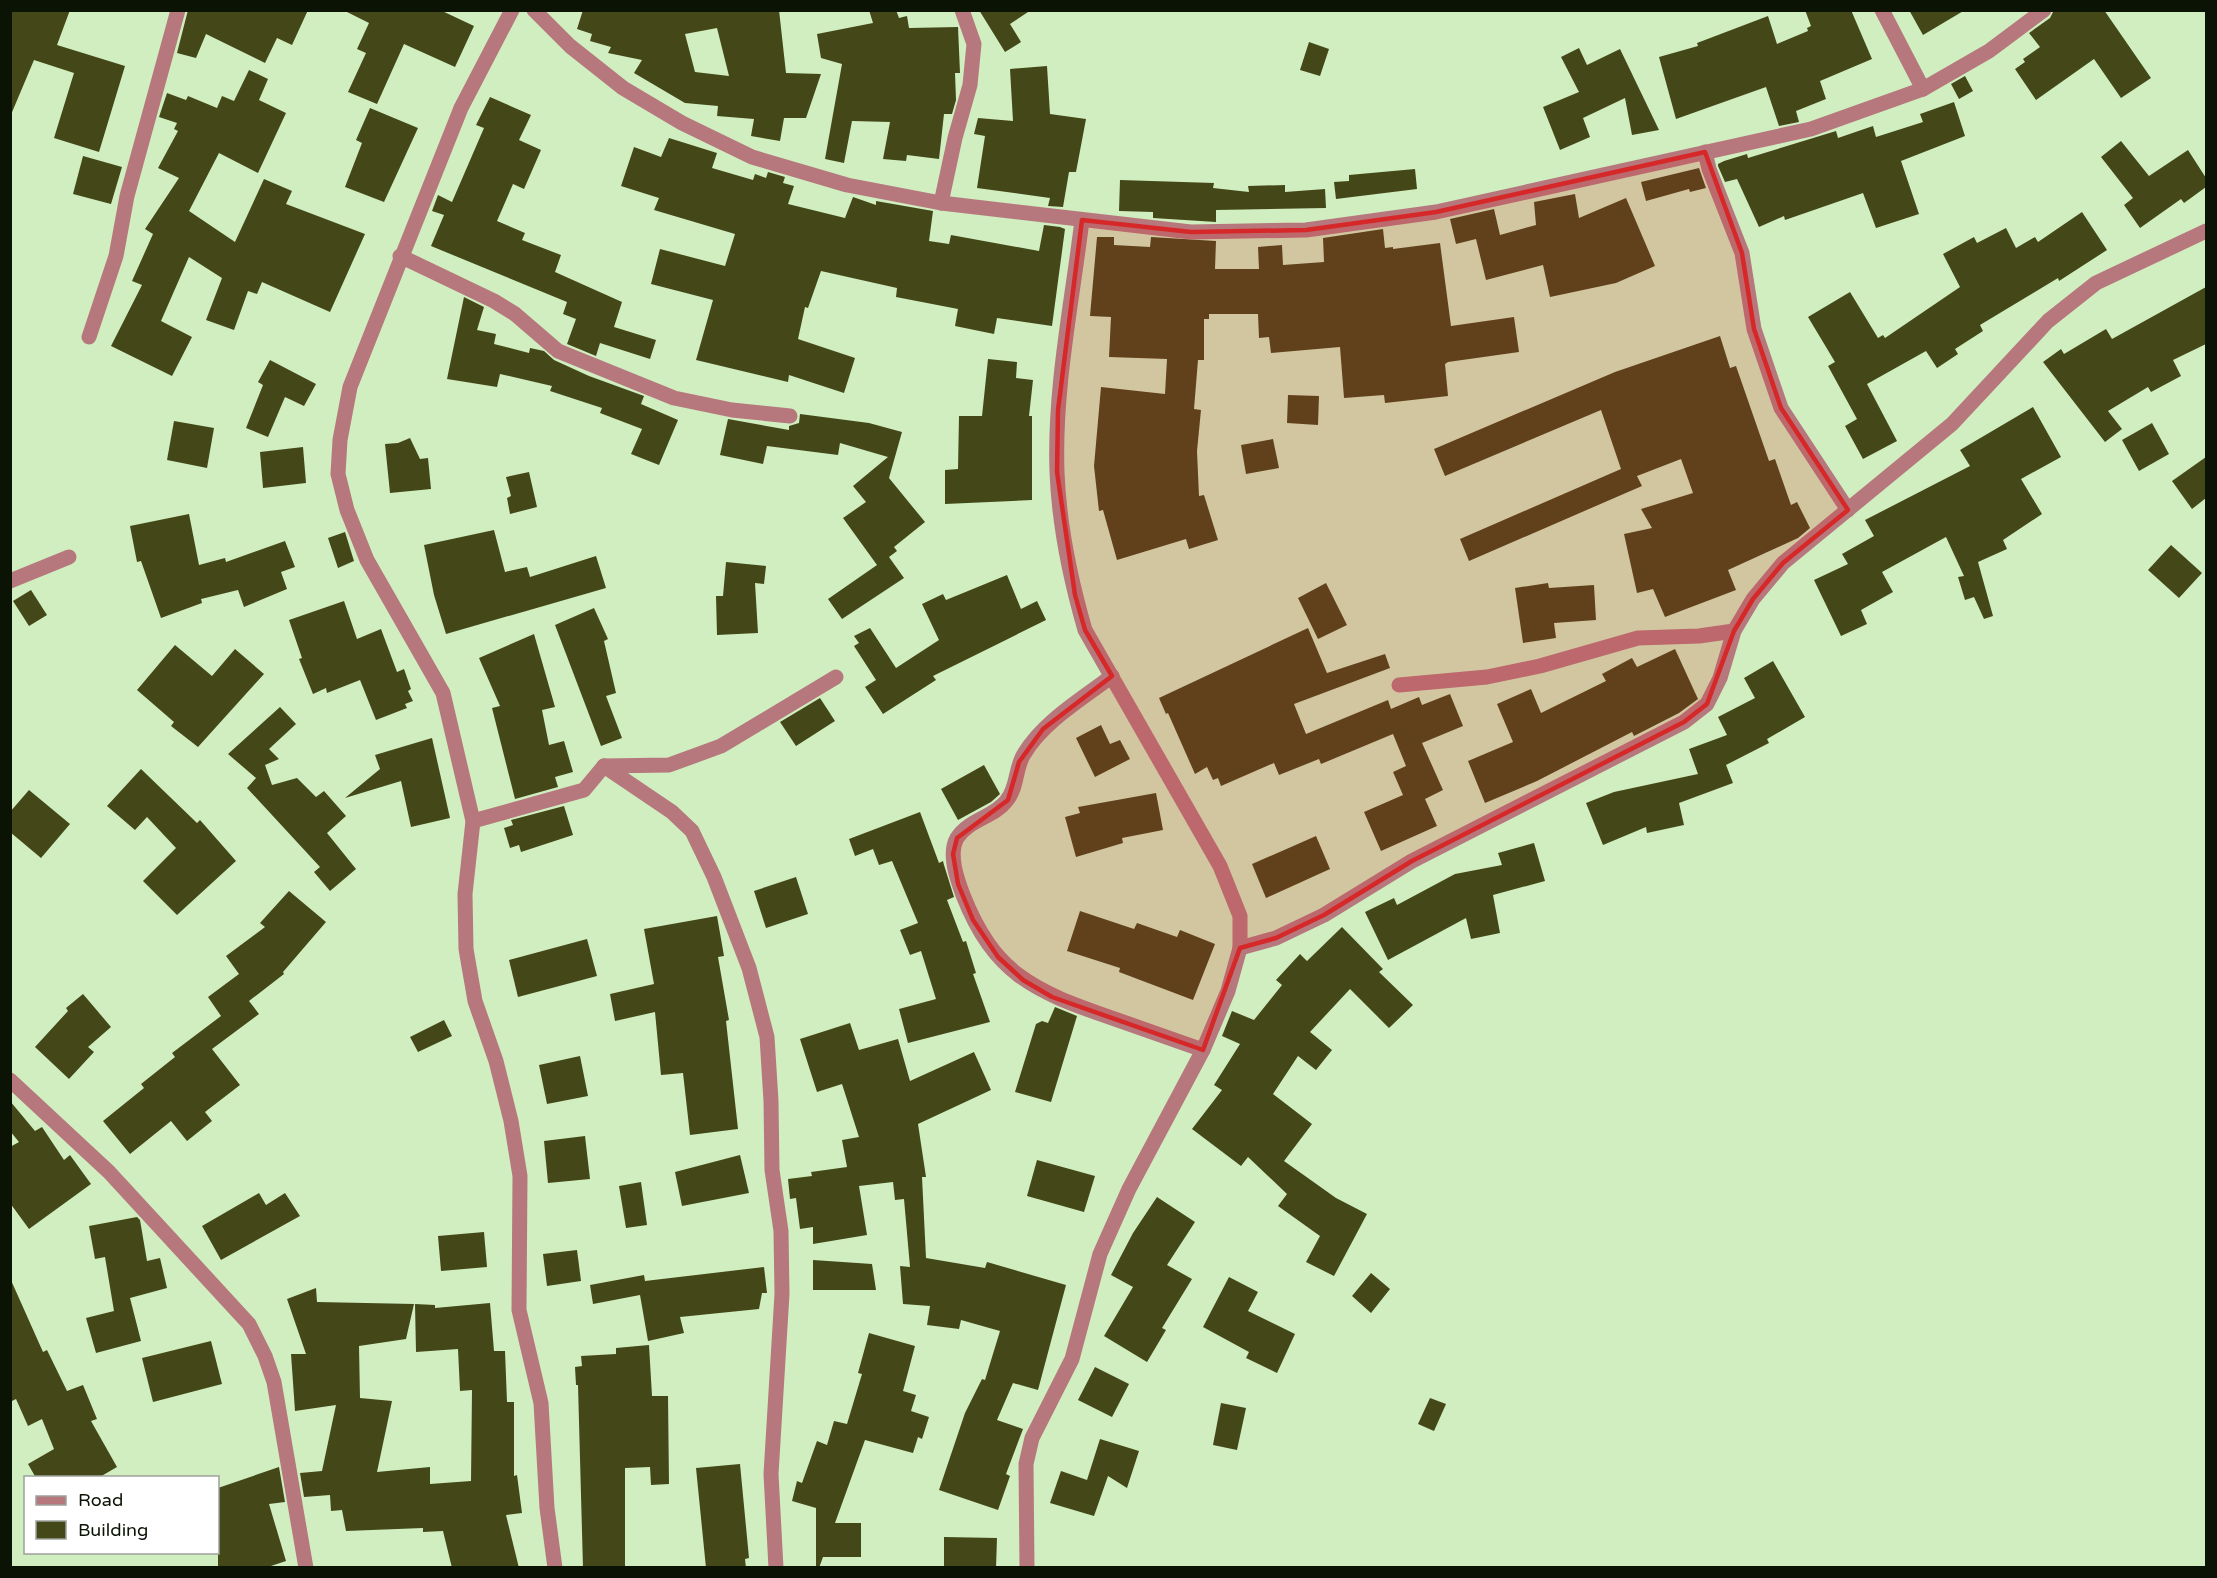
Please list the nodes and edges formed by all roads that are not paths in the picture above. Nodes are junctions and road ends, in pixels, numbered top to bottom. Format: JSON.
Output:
{"nodes":[{"id":1,"x":178,"y":10,"type":"edge"},
{"id":2,"x":512,"y":10,"type":"edge"},
{"id":3,"x":534,"y":10,"type":"edge"},
{"id":4,"x":962,"y":10,"type":"edge"},
{"id":5,"x":1882,"y":10,"type":"edge"},
{"id":6,"x":2044,"y":10,"type":"edge"},
{"id":7,"x":1923,"y":89,"type":"junction"},
{"id":8,"x":1705,"y":152,"type":"junction"},
{"id":9,"x":941,"y":203,"type":"junction"},
{"id":10,"x":1082,"y":220,"type":"junction"},
{"id":11,"x":2206,"y":231,"type":"edge"},
{"id":12,"x":400,"y":256,"type":"junction"},
{"id":13,"x":89,"y":337,"type":"dead end"},
{"id":14,"x":790,"y":416,"type":"dead end"},
{"id":15,"x":1848,"y":510,"type":"junction"},
{"id":16,"x":69,"y":557,"type":"dead end"},
{"id":17,"x":10,"y":581,"type":"edge"},
{"id":18,"x":1734,"y":631,"type":"junction"},
{"id":19,"x":1112,"y":676,"type":"junction"},
{"id":20,"x":836,"y":677,"type":"dead end"},
{"id":21,"x":1399,"y":686,"type":"dead end"},
{"id":22,"x":604,"y":766,"type":"junction"},
{"id":23,"x":473,"y":821,"type":"junction"},
{"id":24,"x":1240,"y":948,"type":"junction"},
{"id":25,"x":1203,"y":1050,"type":"junction"},
{"id":26,"x":10,"y":1080,"type":"edge"},
{"id":27,"x":306,"y":1568,"type":"edge"},
{"id":28,"x":555,"y":1568,"type":"edge"},
{"id":29,"x":777,"y":1568,"type":"edge"},
{"id":30,"x":1027,"y":1568,"type":"edge"}],
"edges":[{"from":1,"to":13,"type":"street"},
{"from":2,"to":12,"type":"street"},
{"from":3,"to":9,"type":"street"},
{"from":4,"to":9,"type":"street"},
{"from":5,"to":7,"type":"street"},
{"from":6,"to":7,"type":"street"},
{"from":7,"to":8,"type":"street"},
{"from":8,"to":10,"type":"street"},
{"from":8,"to":15,"type":"street"},
{"from":9,"to":10,"type":"street"},
{"from":10,"to":19,"type":"street"},
{"from":11,"to":15,"type":"street"},
{"from":12,"to":14,"type":"street"},
{"from":12,"to":23,"type":"street"},
{"from":15,"to":18,"type":"street"},
{"from":16,"to":17,"type":"street"},
{"from":18,"to":21,"type":"street"},
{"from":18,"to":24,"type":"street"},
{"from":19,"to":24,"type":"street"},
{"from":19,"to":25,"type":"street"},
{"from":20,"to":22,"type":"street"},
{"from":22,"to":23,"type":"street"},
{"from":22,"to":29,"type":"street"},
{"from":23,"to":28,"type":"street"},
{"from":24,"to":25,"type":"street"},
{"from":25,"to":30,"type":"street"},
{"from":26,"to":27,"type":"street"}]}
